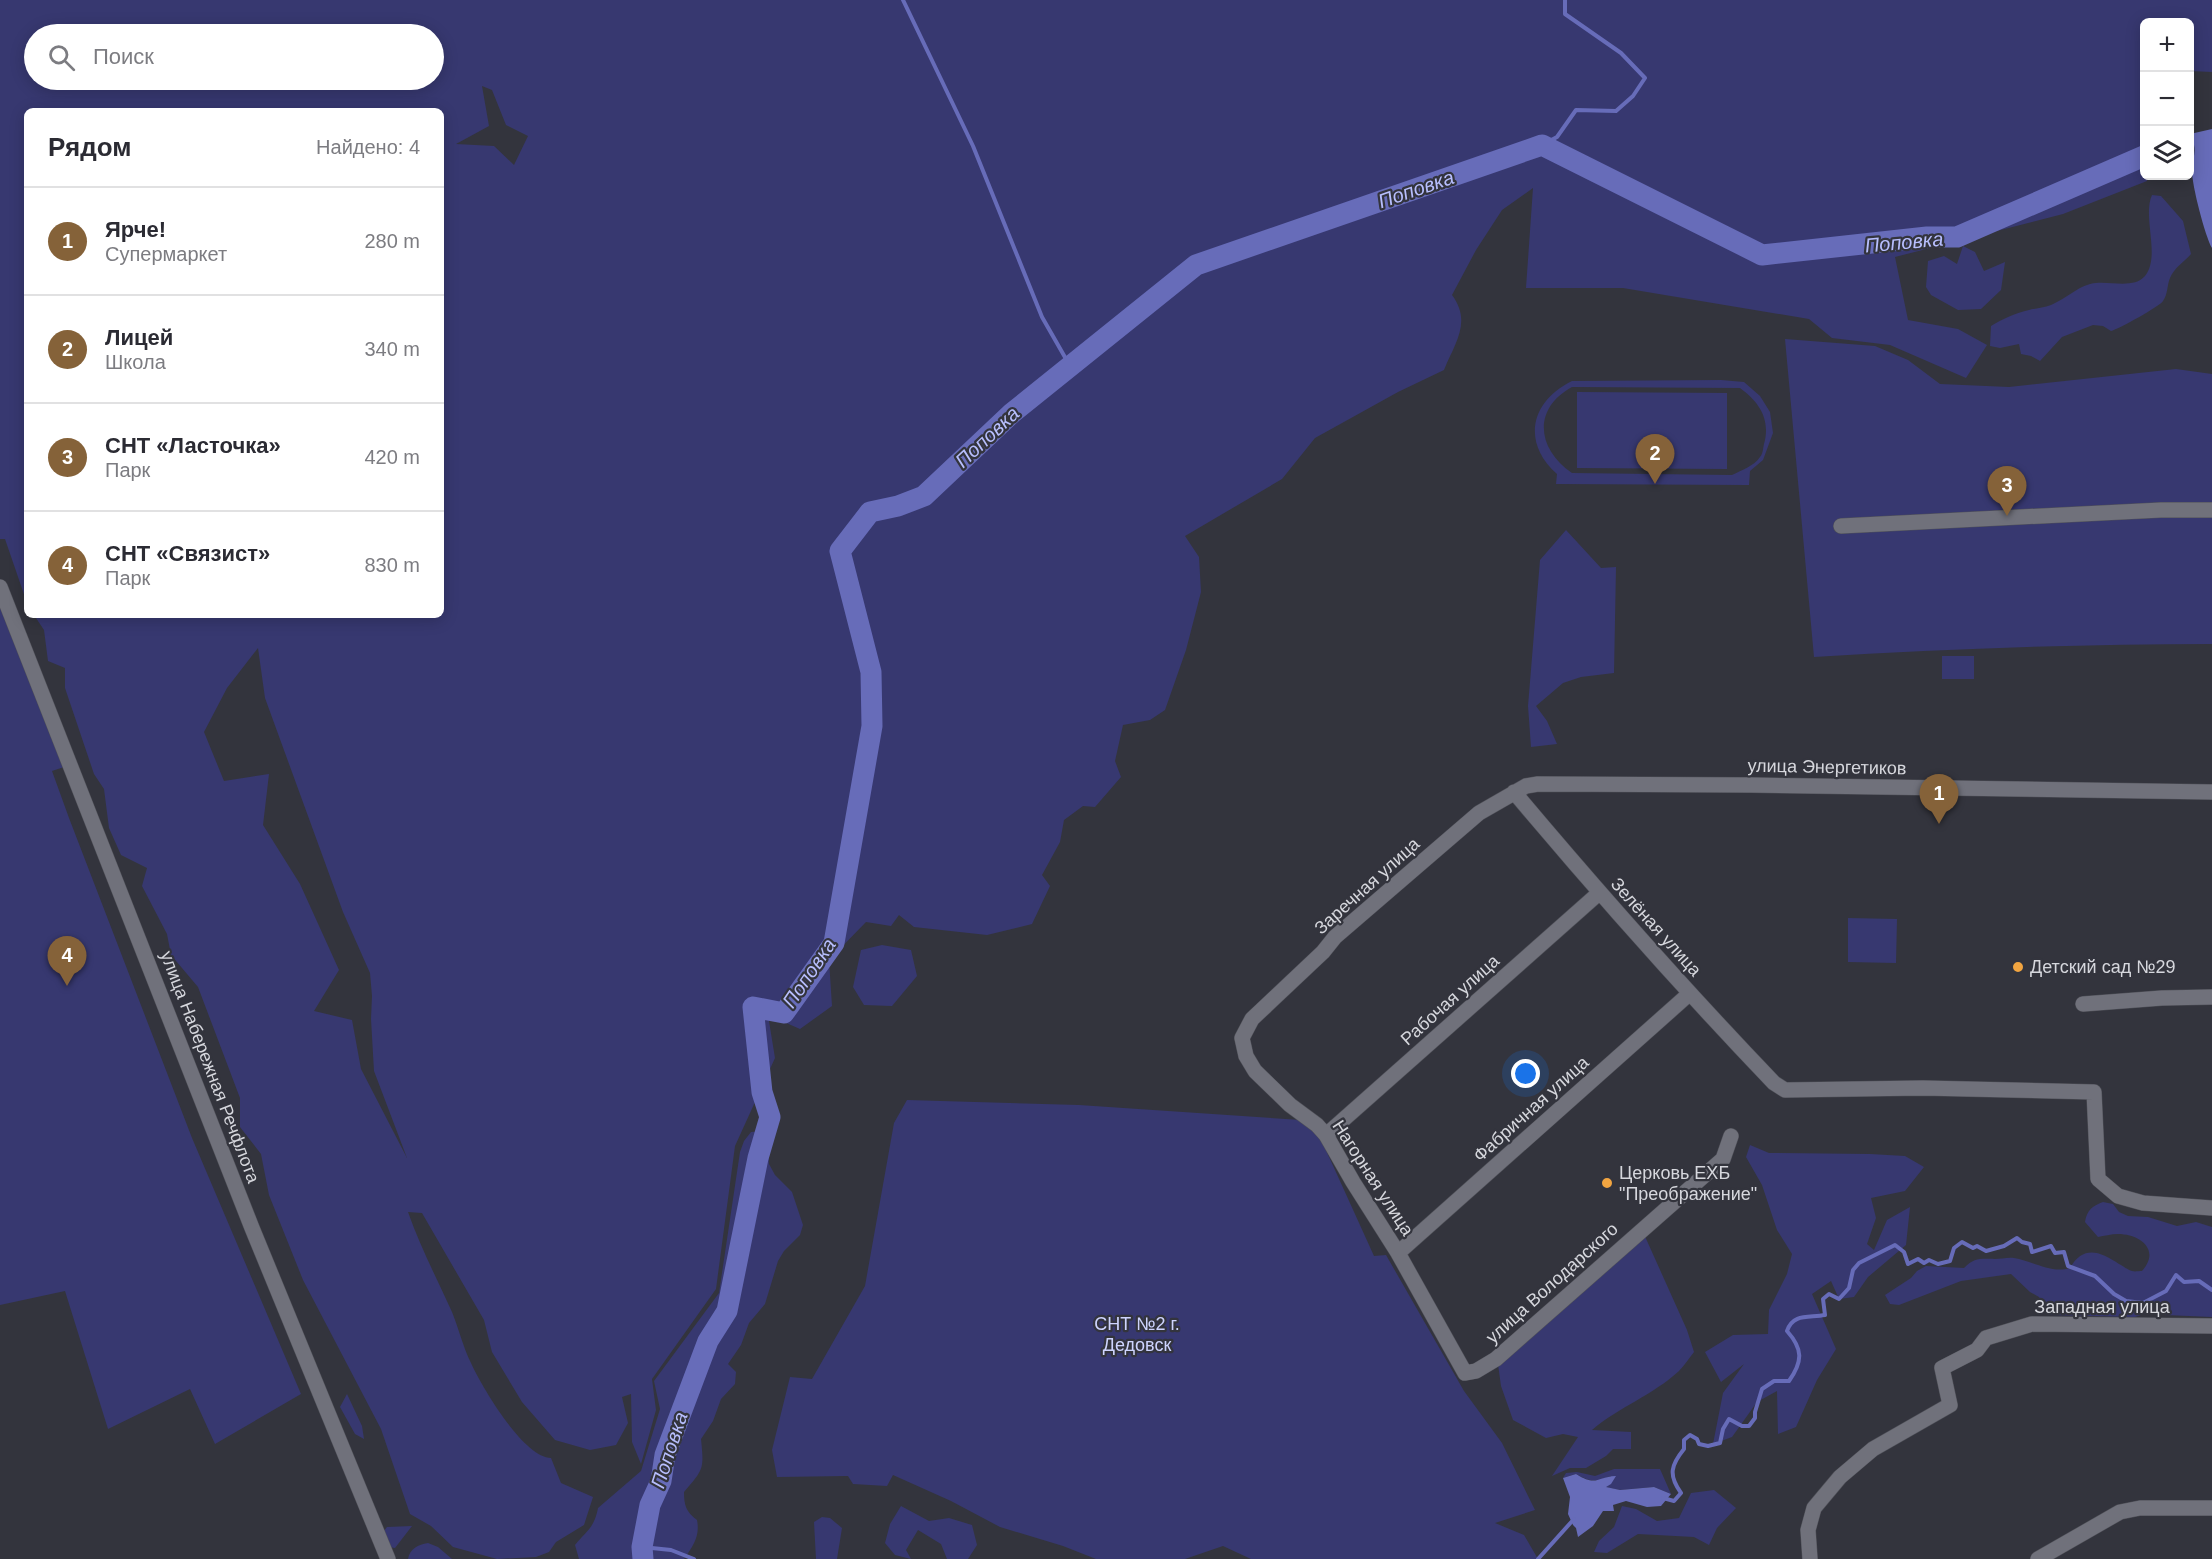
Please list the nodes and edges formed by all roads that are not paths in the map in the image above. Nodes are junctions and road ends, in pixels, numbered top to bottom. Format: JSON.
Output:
{"nodes":[{"id":1,"x":2212,"y":510,"type":"edge"},
{"id":2,"x":1841,"y":526,"type":"dead end"},
{"id":3,"x":0,"y":587,"type":"edge"},
{"id":4,"x":1514,"y":792,"type":"junction"},
{"id":5,"x":2212,"y":792,"type":"edge"},
{"id":6,"x":1599,"y":893,"type":"junction"},
{"id":7,"x":1689,"y":994,"type":"junction"},
{"id":8,"x":2212,"y":997,"type":"edge"},
{"id":9,"x":2083,"y":1004,"type":"dead end"},
{"id":10,"x":1252,"y":1019,"type":"joint"},
{"id":11,"x":1326,"y":1136,"type":"junction"},
{"id":12,"x":1731,"y":1136,"type":"dead end"},
{"id":13,"x":2212,"y":1208,"type":"edge"},
{"id":14,"x":1398,"y":1253,"type":"junction"},
{"id":15,"x":2212,"y":1326,"type":"edge"},
{"id":16,"x":1465,"y":1373,"type":"joint"},
{"id":17,"x":2212,"y":1508,"type":"edge"},
{"id":18,"x":387,"y":1559,"type":"edge"},
{"id":19,"x":1810,"y":1559,"type":"edge"},
{"id":20,"x":2038,"y":1559,"type":"edge"}],
"edges":[{"from":1,"to":2,"type":"street"},
{"from":3,"to":18,"type":"street","name":"улица Набережная Речфлота"},
{"from":4,"to":5,"type":"street","name":"улица Энергетиков"},
{"from":4,"to":6,"type":"street","name":"Зелёная улица"},
{"from":4,"to":10,"type":"street","name":"Заречная улица"},
{"from":6,"to":7,"type":"street","name":"Зелёная улица"},
{"from":6,"to":11,"type":"street","name":"Рабочая улица"},
{"from":7,"to":13,"type":"street","name":"Зелёная улица"},
{"from":7,"to":14,"type":"street","name":"Фабричная улица"},
{"from":8,"to":9,"type":"street"},
{"from":10,"to":11,"type":"street","name":"Нагорная улица"},
{"from":11,"to":14,"type":"street","name":"Нагорная улица"},
{"from":12,"to":16,"type":"street","name":"улица Володарского"},
{"from":14,"to":16,"type":"street","name":"Нагорная улица"},
{"from":15,"to":19,"type":"street","name":"Западная улица"},
{"from":17,"to":20,"type":"street"}]}
